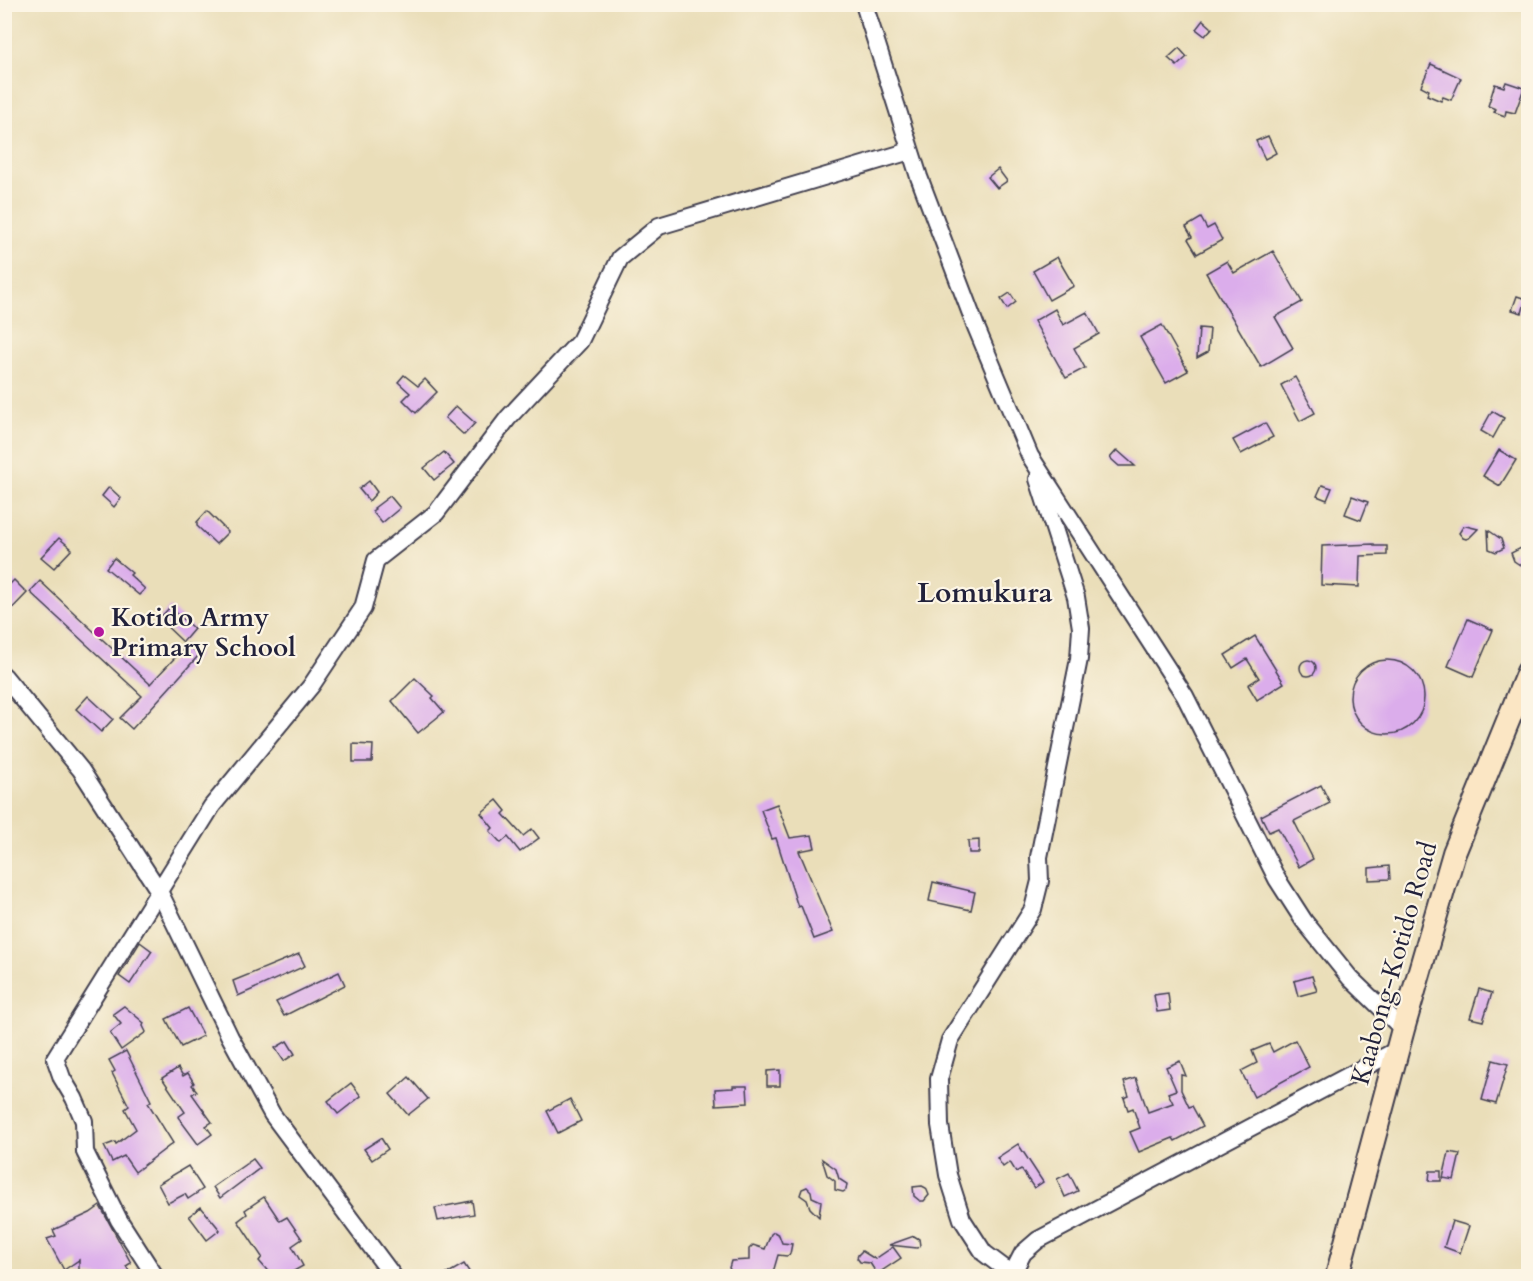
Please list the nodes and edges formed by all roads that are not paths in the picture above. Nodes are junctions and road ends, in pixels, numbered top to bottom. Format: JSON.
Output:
{"nodes":[{"id":1,"x":864,"y":4,"type":"edge"},
{"id":2,"x":910,"y":151,"type":"junction"},
{"id":3,"x":1030,"y":456,"type":"junction"},
{"id":4,"x":1528,"y":672,"type":"edge"},
{"id":5,"x":4,"y":676,"type":"edge"},
{"id":6,"x":159,"y":891,"type":"junction"},
{"id":7,"x":1400,"y":1039,"type":"junction"},
{"id":8,"x":1012,"y":1275,"type":"edge"},
{"id":9,"x":155,"y":1276,"type":"edge"},
{"id":10,"x":393,"y":1276,"type":"edge"},
{"id":11,"x":1337,"y":1276,"type":"edge"}],
"edges":[{"from":1,"to":2,"type":"street"},
{"from":2,"to":3,"type":"street"},
{"from":2,"to":6,"type":"street"},
{"from":3,"to":7,"type":"street"},
{"from":3,"to":8,"type":"street"},
{"from":4,"to":7,"type":"street","name":"Kaabong-Kotido Road"},
{"from":5,"to":6,"type":"street"},
{"from":6,"to":9,"type":"street"},
{"from":6,"to":10,"type":"street"},
{"from":7,"to":8,"type":"street"},
{"from":7,"to":11,"type":"street","name":"Kaabong-Kotido Road"}]}
